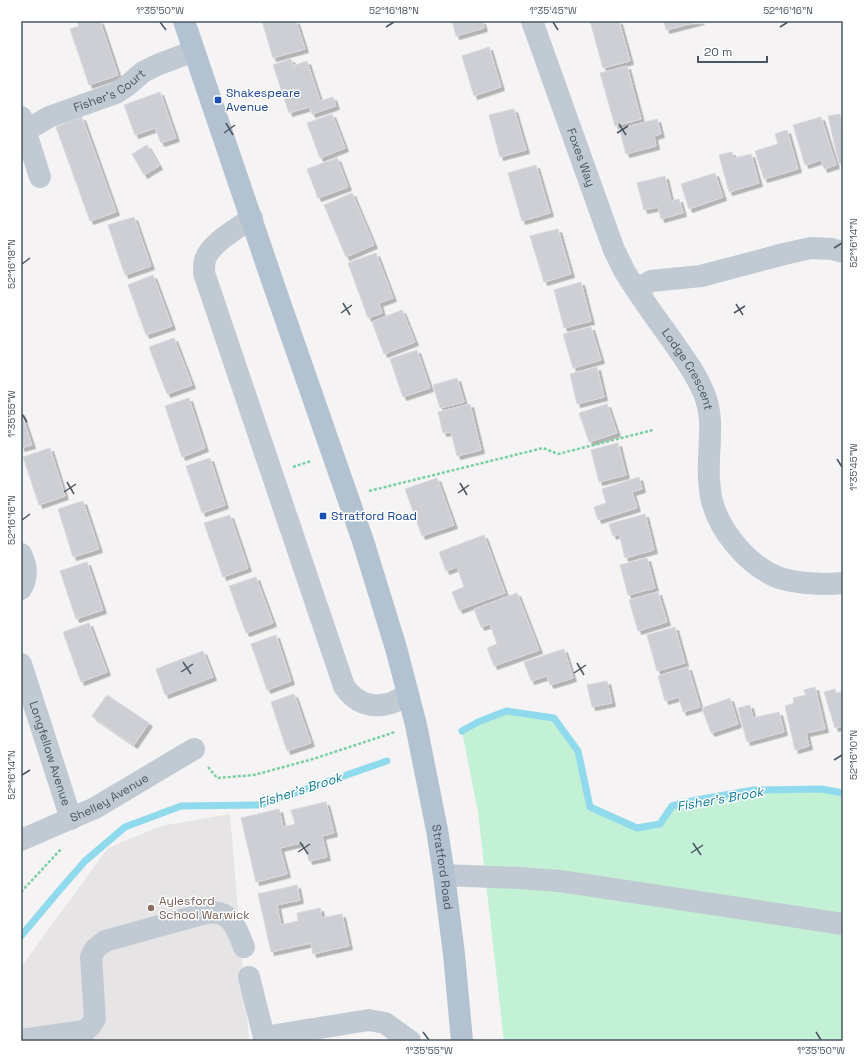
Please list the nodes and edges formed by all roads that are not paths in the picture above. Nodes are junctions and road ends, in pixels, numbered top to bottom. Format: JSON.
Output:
{"nodes":[{"id":1,"x":184,"y":21,"type":"edge"},
{"id":2,"x":532,"y":21,"type":"edge"},
{"id":3,"x":194,"y":51,"type":"junction"},
{"id":4,"x":23,"y":123,"type":"edge"},
{"id":5,"x":40,"y":177,"type":"dead end"},
{"id":6,"x":252,"y":218,"type":"junction"},
{"id":7,"x":843,"y":252,"type":"edge"},
{"id":8,"x":637,"y":290,"type":"junction"},
{"id":9,"x":21,"y":554,"type":"edge"},
{"id":10,"x":843,"y":583,"type":"edge"},
{"id":11,"x":21,"y":589,"type":"edge"},
{"id":12,"x":21,"y":664,"type":"edge"},
{"id":13,"x":408,"y":695,"type":"junction"},
{"id":14,"x":194,"y":749,"type":"road end"},
{"id":15,"x":71,"y":819,"type":"junction"},
{"id":16,"x":21,"y":840,"type":"edge"},
{"id":17,"x":444,"y":875,"type":"junction"},
{"id":18,"x":843,"y":924,"type":"edge"},
{"id":19,"x":244,"y":947,"type":"dead end"},
{"id":20,"x":249,"y":977,"type":"dead end"},
{"id":21,"x":21,"y":1040,"type":"edge"},
{"id":22,"x":410,"y":1041,"type":"edge"},
{"id":23,"x":462,"y":1041,"type":"edge"}],
"edges":[{"from":1,"to":3,"type":"main road","name":"Stratford Road"},
{"from":2,"to":8,"type":"street","name":"Foxes Way"},
{"from":3,"to":4,"type":"street","name":"Fisher's Court"},
{"from":3,"to":6,"type":"main road","name":"Stratford Road"},
{"from":4,"to":5,"type":"street"},
{"from":6,"to":13,"type":"main road","name":"Stratford Road"},
{"from":6,"to":13,"type":"street"},
{"from":7,"to":8,"type":"street"},
{"from":8,"to":10,"type":"street","name":"Lodge Crescent"},
{"from":9,"to":11,"type":"street"},
{"from":12,"to":15,"type":"street","name":"Longfellow Avenue"},
{"from":13,"to":17,"type":"main road","name":"Stratford Road"},
{"from":14,"to":15,"type":"street","name":"Shelley Avenue"},
{"from":15,"to":16,"type":"street","name":"Shelley Avenue"},
{"from":17,"to":18,"type":"street"},
{"from":17,"to":23,"type":"main road","name":"Stratford Road"},
{"from":19,"to":21,"type":"street"},
{"from":20,"to":22,"type":"street"}]}
